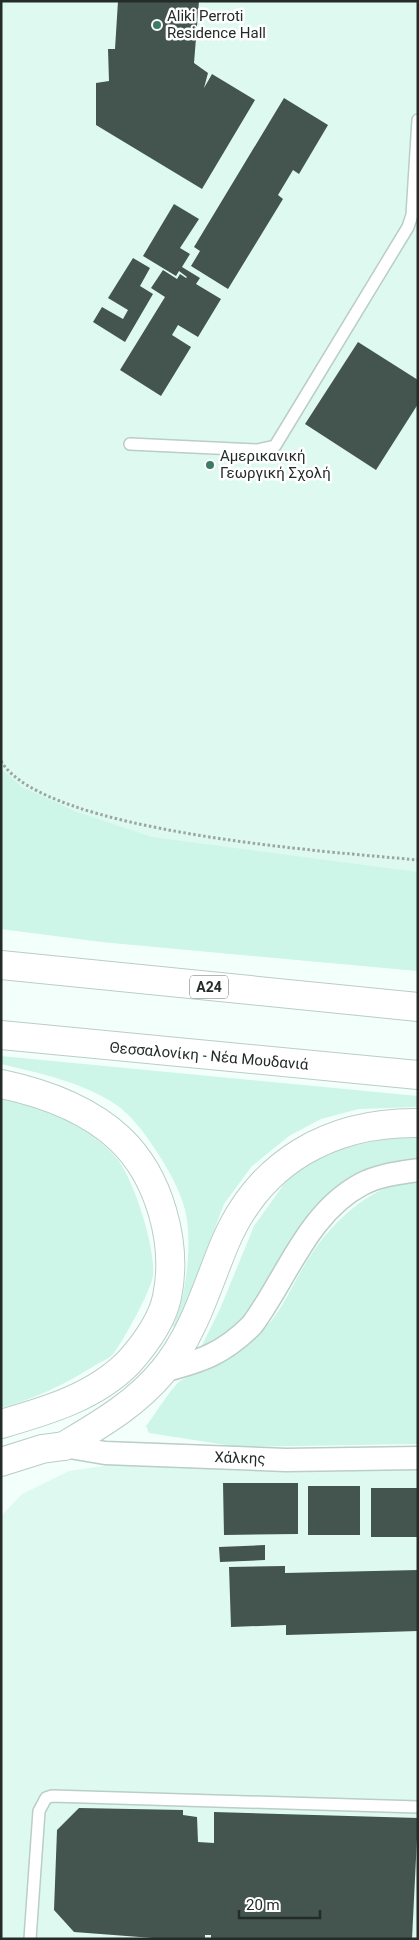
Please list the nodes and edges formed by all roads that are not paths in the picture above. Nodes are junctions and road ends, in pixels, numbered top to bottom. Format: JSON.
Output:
{"nodes":[{"id":1,"x":418,"y":120,"type":"edge"},
{"id":2,"x":130,"y":444,"type":"dead end"},
{"id":3,"x":1,"y":965,"type":"edge"},
{"id":4,"x":418,"y":1007,"type":"edge"},
{"id":5,"x":1,"y":1035,"type":"edge"},
{"id":6,"x":418,"y":1075,"type":"edge"},
{"id":7,"x":1,"y":1084,"type":"edge"},
{"id":8,"x":418,"y":1124,"type":"edge"},
{"id":9,"x":418,"y":1170,"type":"edge"},
{"id":10,"x":163,"y":1371,"type":"junction"},
{"id":11,"x":1,"y":1424,"type":"edge"},
{"id":12,"x":64,"y":1446,"type":"junction"},
{"id":13,"x":418,"y":1458,"type":"edge"},
{"id":14,"x":5,"y":1463,"type":"edge"},
{"id":15,"x":418,"y":1807,"type":"edge"},
{"id":16,"x":30,"y":1939,"type":"edge"}],
"edges":[{"from":1,"to":2,"type":"lane"},
{"from":3,"to":4,"type":"main road","number":"Α24"},
{"from":5,"to":6,"type":"main road","name":"Θεσσαλονίκη - Νέα Μουδανιά"},
{"from":7,"to":11,"type":"main road"},
{"from":8,"to":10,"type":"main road"},
{"from":9,"to":10,"type":"street"},
{"from":10,"to":12,"type":"main road"},
{"from":12,"to":13,"type":"street","name":"Χάλκης"},
{"from":12,"to":14,"type":"main road"},
{"from":15,"to":16,"type":"lane"}]}
